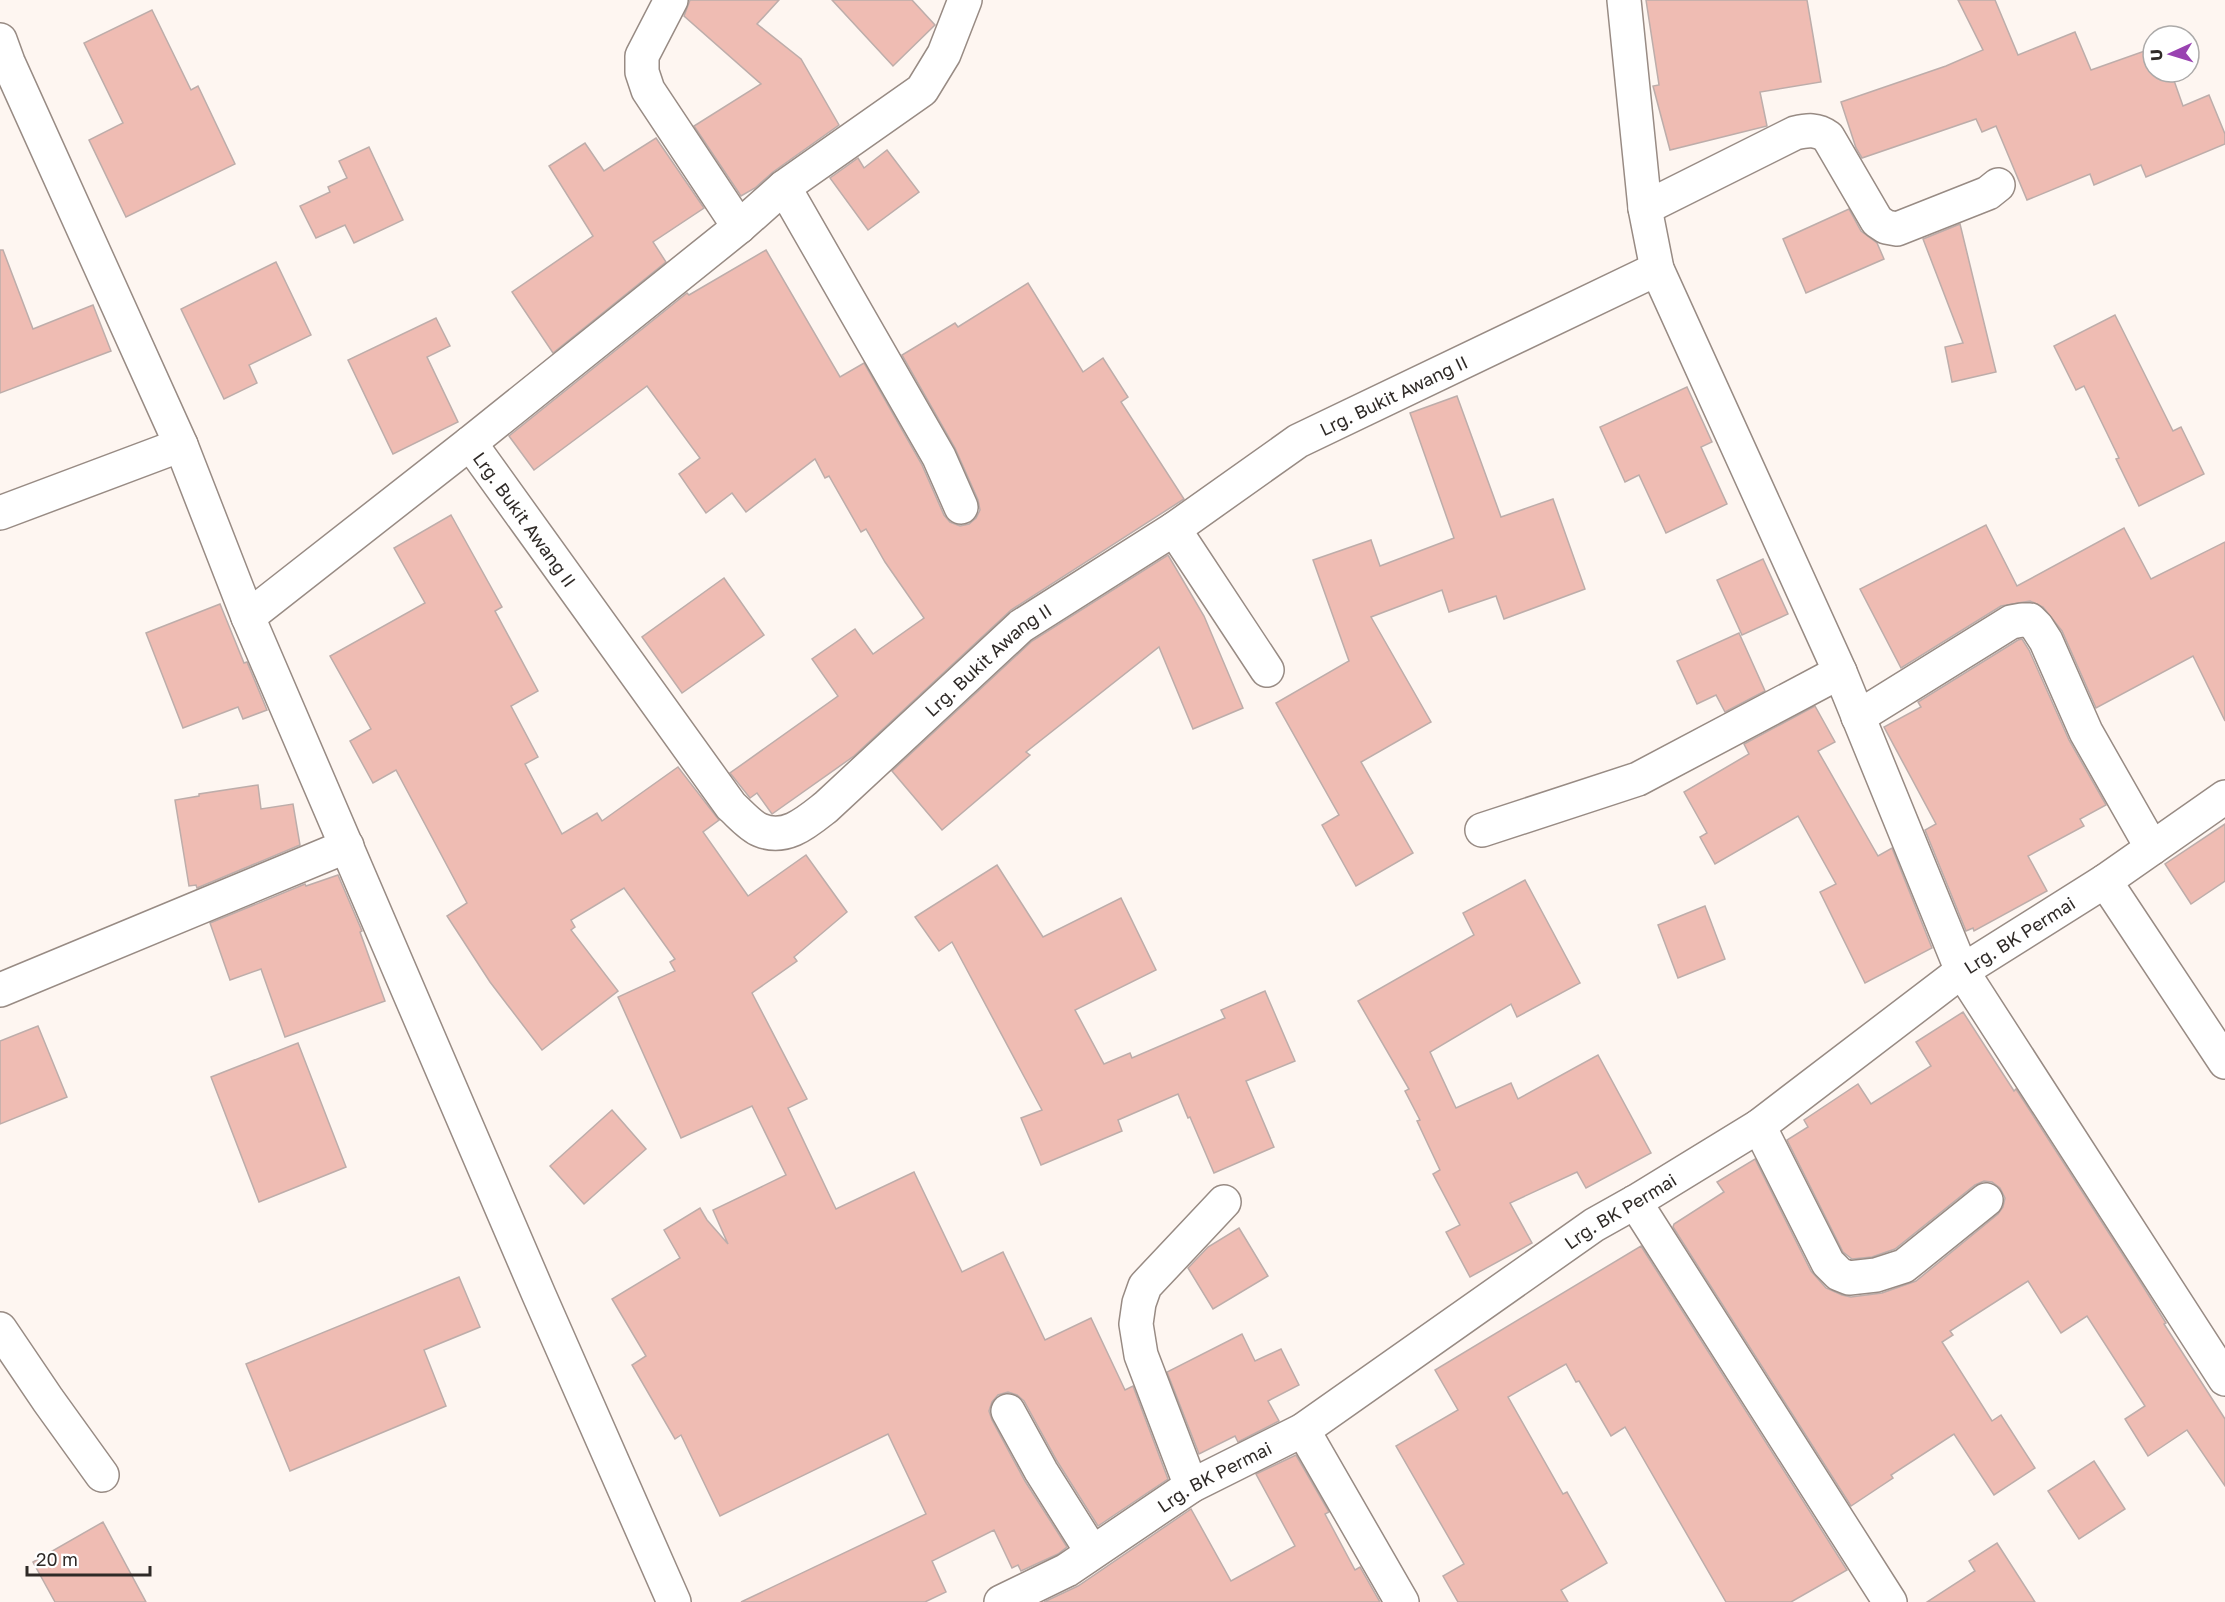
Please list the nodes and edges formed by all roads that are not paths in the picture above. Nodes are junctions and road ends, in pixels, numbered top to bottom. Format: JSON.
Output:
{"nodes":[{"id":1,"x":671,"y":0,"type":"edge"},
{"id":2,"x":965,"y":0,"type":"edge"},
{"id":3,"x":1623,"y":0,"type":"edge"},
{"id":4,"x":3,"y":56,"type":"edge"},
{"id":5,"x":1998,"y":185,"type":"dead end"},
{"id":6,"x":784,"y":187,"type":"junction"},
{"id":7,"x":1645,"y":208,"type":"junction"},
{"id":8,"x":739,"y":227,"type":"junction"},
{"id":9,"x":1657,"y":269,"type":"junction"},
{"id":10,"x":470,"y":444,"type":"junction"},
{"id":11,"x":181,"y":445,"type":"junction"},
{"id":12,"x":961,"y":507,"type":"dead end"},
{"id":13,"x":0,"y":513,"type":"edge"},
{"id":14,"x":1174,"y":529,"type":"junction"},
{"id":15,"x":248,"y":617,"type":"junction"},
{"id":16,"x":1267,"y":670,"type":"dead end"},
{"id":17,"x":1840,"y":672,"type":"junction"},
{"id":18,"x":1858,"y":717,"type":"junction"},
{"id":19,"x":2225,"y":797,"type":"edge"},
{"id":20,"x":1482,"y":830,"type":"dead end"},
{"id":21,"x":347,"y":846,"type":"junction"},
{"id":22,"x":2152,"y":848,"type":"junction"},
{"id":23,"x":2105,"y":880,"type":"junction"},
{"id":24,"x":1962,"y":971,"type":"junction"},
{"id":25,"x":0,"y":990,"type":"edge"},
{"id":26,"x":2225,"y":1062,"type":"edge"},
{"id":27,"x":1759,"y":1126,"type":"junction"},
{"id":28,"x":1986,"y":1200,"type":"dead end"},
{"id":29,"x":1224,"y":1202,"type":"dead end"},
{"id":30,"x":1635,"y":1202,"type":"junction"},
{"id":31,"x":0,"y":1329,"type":"edge"},
{"id":32,"x":2225,"y":1379,"type":"edge"},
{"id":33,"x":1008,"y":1411,"type":"dead end"},
{"id":34,"x":1303,"y":1430,"type":"junction"},
{"id":35,"x":102,"y":1474,"type":"dead end"},
{"id":36,"x":1191,"y":1486,"type":"junction"},
{"id":37,"x":1092,"y":1552,"type":"junction"},
{"id":38,"x":1395,"y":1600,"type":"edge"},
{"id":39,"x":1883,"y":1600,"type":"edge"},
{"id":40,"x":674,"y":1602,"type":"edge"},
{"id":41,"x":1001,"y":1602,"type":"edge"}],
"edges":[{"from":1,"to":8,"type":"street"},
{"from":2,"to":6,"type":"street"},
{"from":3,"to":7,"type":"street"},
{"from":4,"to":11,"type":"street"},
{"from":5,"to":7,"type":"street"},
{"from":6,"to":8,"type":"street"},
{"from":6,"to":12,"type":"street"},
{"from":7,"to":9,"type":"street"},
{"from":8,"to":10,"type":"street"},
{"from":9,"to":14,"type":"street","name":"Lrg. Bukit Awang II"},
{"from":9,"to":17,"type":"street"},
{"from":10,"to":14,"type":"street","name":"Lrg. Bukit Awang II"},
{"from":10,"to":15,"type":"street"},
{"from":11,"to":13,"type":"street"},
{"from":11,"to":15,"type":"street"},
{"from":14,"to":16,"type":"street"},
{"from":15,"to":21,"type":"street"},
{"from":17,"to":18,"type":"street"},
{"from":17,"to":20,"type":"street"},
{"from":18,"to":22,"type":"street"},
{"from":18,"to":24,"type":"street"},
{"from":19,"to":22,"type":"street","name":"Lrg. BK Permai"},
{"from":21,"to":25,"type":"street"},
{"from":21,"to":40,"type":"street"},
{"from":22,"to":23,"type":"street","name":"Lrg. BK Permai"},
{"from":23,"to":24,"type":"street","name":"Lrg. BK Permai"},
{"from":23,"to":26,"type":"street"},
{"from":24,"to":27,"type":"street","name":"Lrg. BK Permai"},
{"from":24,"to":32,"type":"street"},
{"from":27,"to":28,"type":"street"},
{"from":27,"to":30,"type":"street","name":"Lrg. BK Permai"},
{"from":29,"to":36,"type":"street"},
{"from":30,"to":34,"type":"street","name":"Lrg. BK Permai"},
{"from":30,"to":39,"type":"street"},
{"from":31,"to":35,"type":"street"},
{"from":33,"to":37,"type":"street"},
{"from":34,"to":36,"type":"street","name":"Lrg. BK Permai"},
{"from":34,"to":38,"type":"street"},
{"from":36,"to":37,"type":"street","name":"Lrg. BK Permai"},
{"from":37,"to":41,"type":"street","name":"Lrg. BK Permai"}]}
